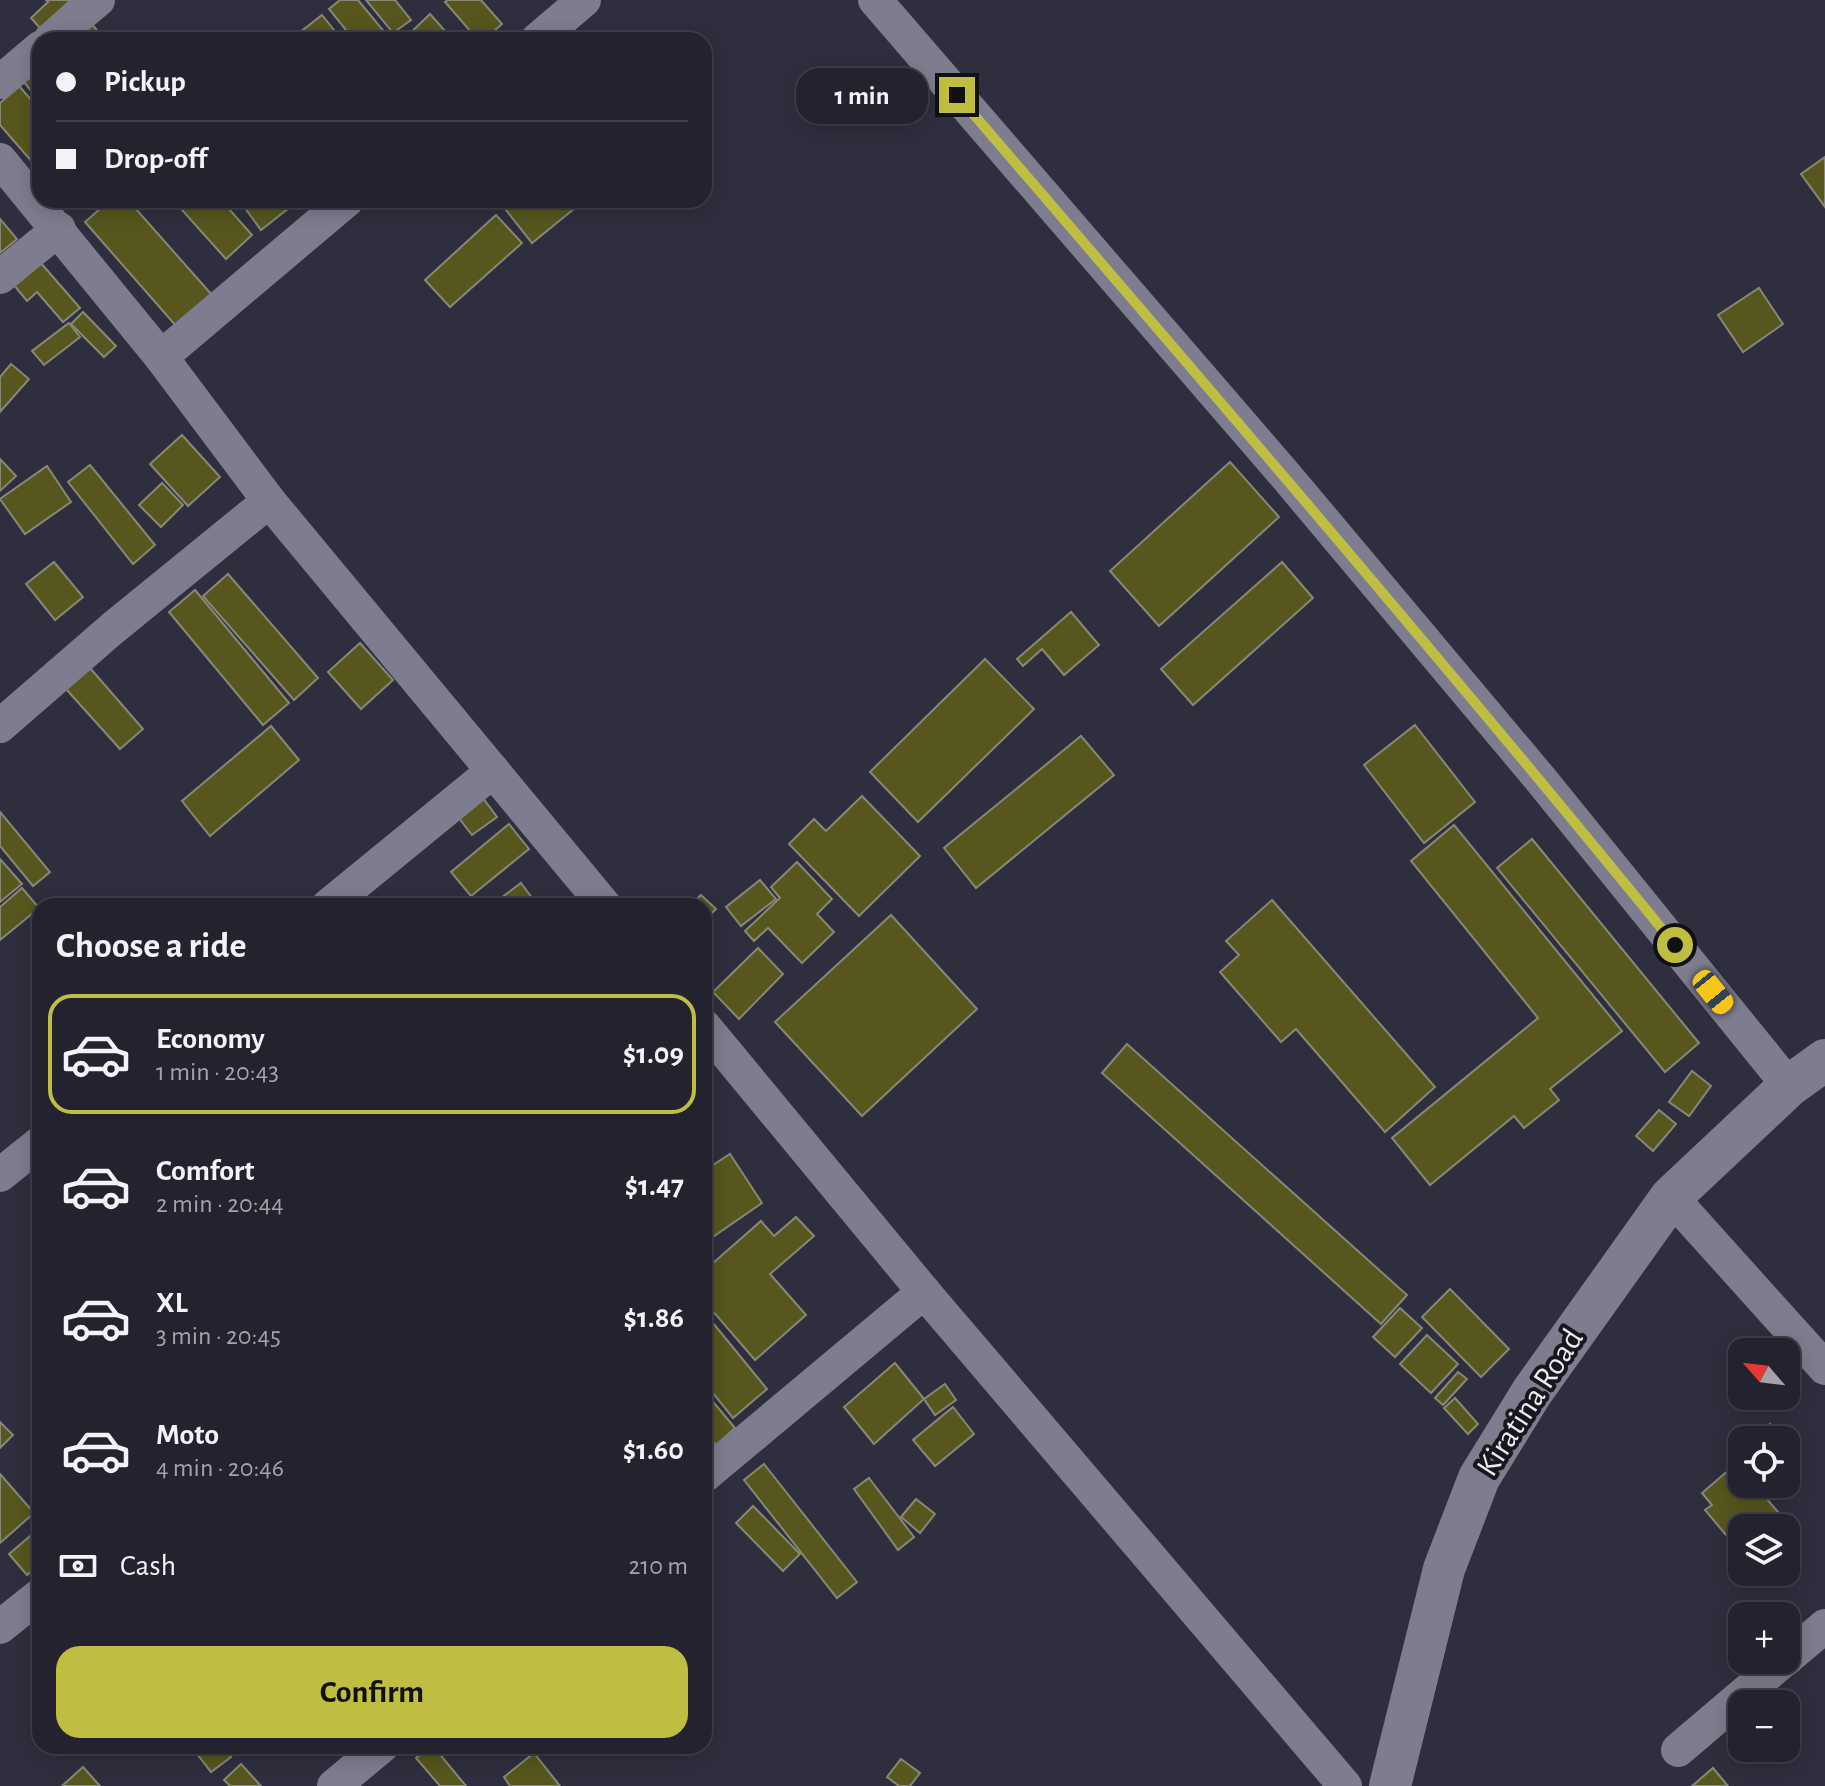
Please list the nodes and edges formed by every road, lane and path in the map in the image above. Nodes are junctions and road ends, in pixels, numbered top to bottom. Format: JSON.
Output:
{"nodes":[{"id":1,"x":98,"y":0,"type":"edge"},
{"id":2,"x":584,"y":0,"type":"edge"},
{"id":3,"x":875,"y":0,"type":"edge"},
{"id":4,"x":60,"y":32,"type":"edge"},
{"id":5,"x":546,"y":32,"type":"edge"},
{"id":6,"x":32,"y":55,"type":"edge"},
{"id":7,"x":0,"y":82,"type":"edge"},
{"id":8,"x":0,"y":160,"type":"edge"},
{"id":9,"x":32,"y":197,"type":"edge"},
{"id":10,"x":41,"y":208,"type":"edge"},
{"id":11,"x":338,"y":208,"type":"edge"},
{"id":12,"x":59,"y":229,"type":"junction"},
{"id":13,"x":0,"y":277,"type":"edge"},
{"id":14,"x":161,"y":357,"type":"junction"},
{"id":15,"x":269,"y":501,"type":"junction"},
{"id":16,"x":0,"y":726,"type":"edge"},
{"id":17,"x":493,"y":771,"type":"junction"},
{"id":18,"x":338,"y":898,"type":"edge"},
{"id":19,"x":598,"y":898,"type":"edge"},
{"id":20,"x":712,"y":1036,"type":"edge"},
{"id":21,"x":1825,"y":1060,"type":"edge"},
{"id":22,"x":1789,"y":1086,"type":"junction"},
{"id":23,"x":32,"y":1149,"type":"edge"},
{"id":24,"x":0,"y":1175,"type":"edge"},
{"id":25,"x":1671,"y":1197,"type":"junction"},
{"id":26,"x":924,"y":1292,"type":"junction"},
{"id":27,"x":1825,"y":1368,"type":"edge"},
{"id":28,"x":712,"y":1469,"type":"edge"},
{"id":29,"x":32,"y":1601,"type":"edge"},
{"id":30,"x":1825,"y":1626,"type":"edge"},
{"id":31,"x":0,"y":1627,"type":"edge"},
{"id":32,"x":1800,"y":1647,"type":"edge"},
{"id":33,"x":1767,"y":1674,"type":"edge"},
{"id":34,"x":1678,"y":1750,"type":"dead end"},
{"id":35,"x":372,"y":1754,"type":"edge"},
{"id":36,"x":334,"y":1786,"type":"edge"},
{"id":37,"x":1345,"y":1786,"type":"edge"},
{"id":38,"x":1390,"y":1786,"type":"edge"}],
"edges":[{"from":1,"to":4,"type":"street"},
{"from":2,"to":5,"type":"street"},
{"from":3,"to":22,"type":"street"},
{"from":6,"to":7,"type":"street"},
{"from":8,"to":9,"type":"street"},
{"from":10,"to":12,"type":"street"},
{"from":11,"to":14,"type":"street"},
{"from":12,"to":13,"type":"street"},
{"from":12,"to":14,"type":"street"},
{"from":14,"to":15,"type":"street"},
{"from":15,"to":16,"type":"street"},
{"from":15,"to":17,"type":"street"},
{"from":17,"to":18,"type":"street"},
{"from":17,"to":19,"type":"street"},
{"from":20,"to":26,"type":"street"},
{"from":21,"to":22,"type":"street","name":"Kiratina Road"},
{"from":22,"to":25,"type":"street","name":"Kiratina Road"},
{"from":23,"to":24,"type":"street"},
{"from":25,"to":27,"type":"street"},
{"from":25,"to":38,"type":"street","name":"Kiratina Road"},
{"from":26,"to":28,"type":"street"},
{"from":26,"to":37,"type":"street"},
{"from":29,"to":31,"type":"street"},
{"from":30,"to":32,"type":"street"},
{"from":33,"to":34,"type":"street"},
{"from":35,"to":36,"type":"street"}]}
